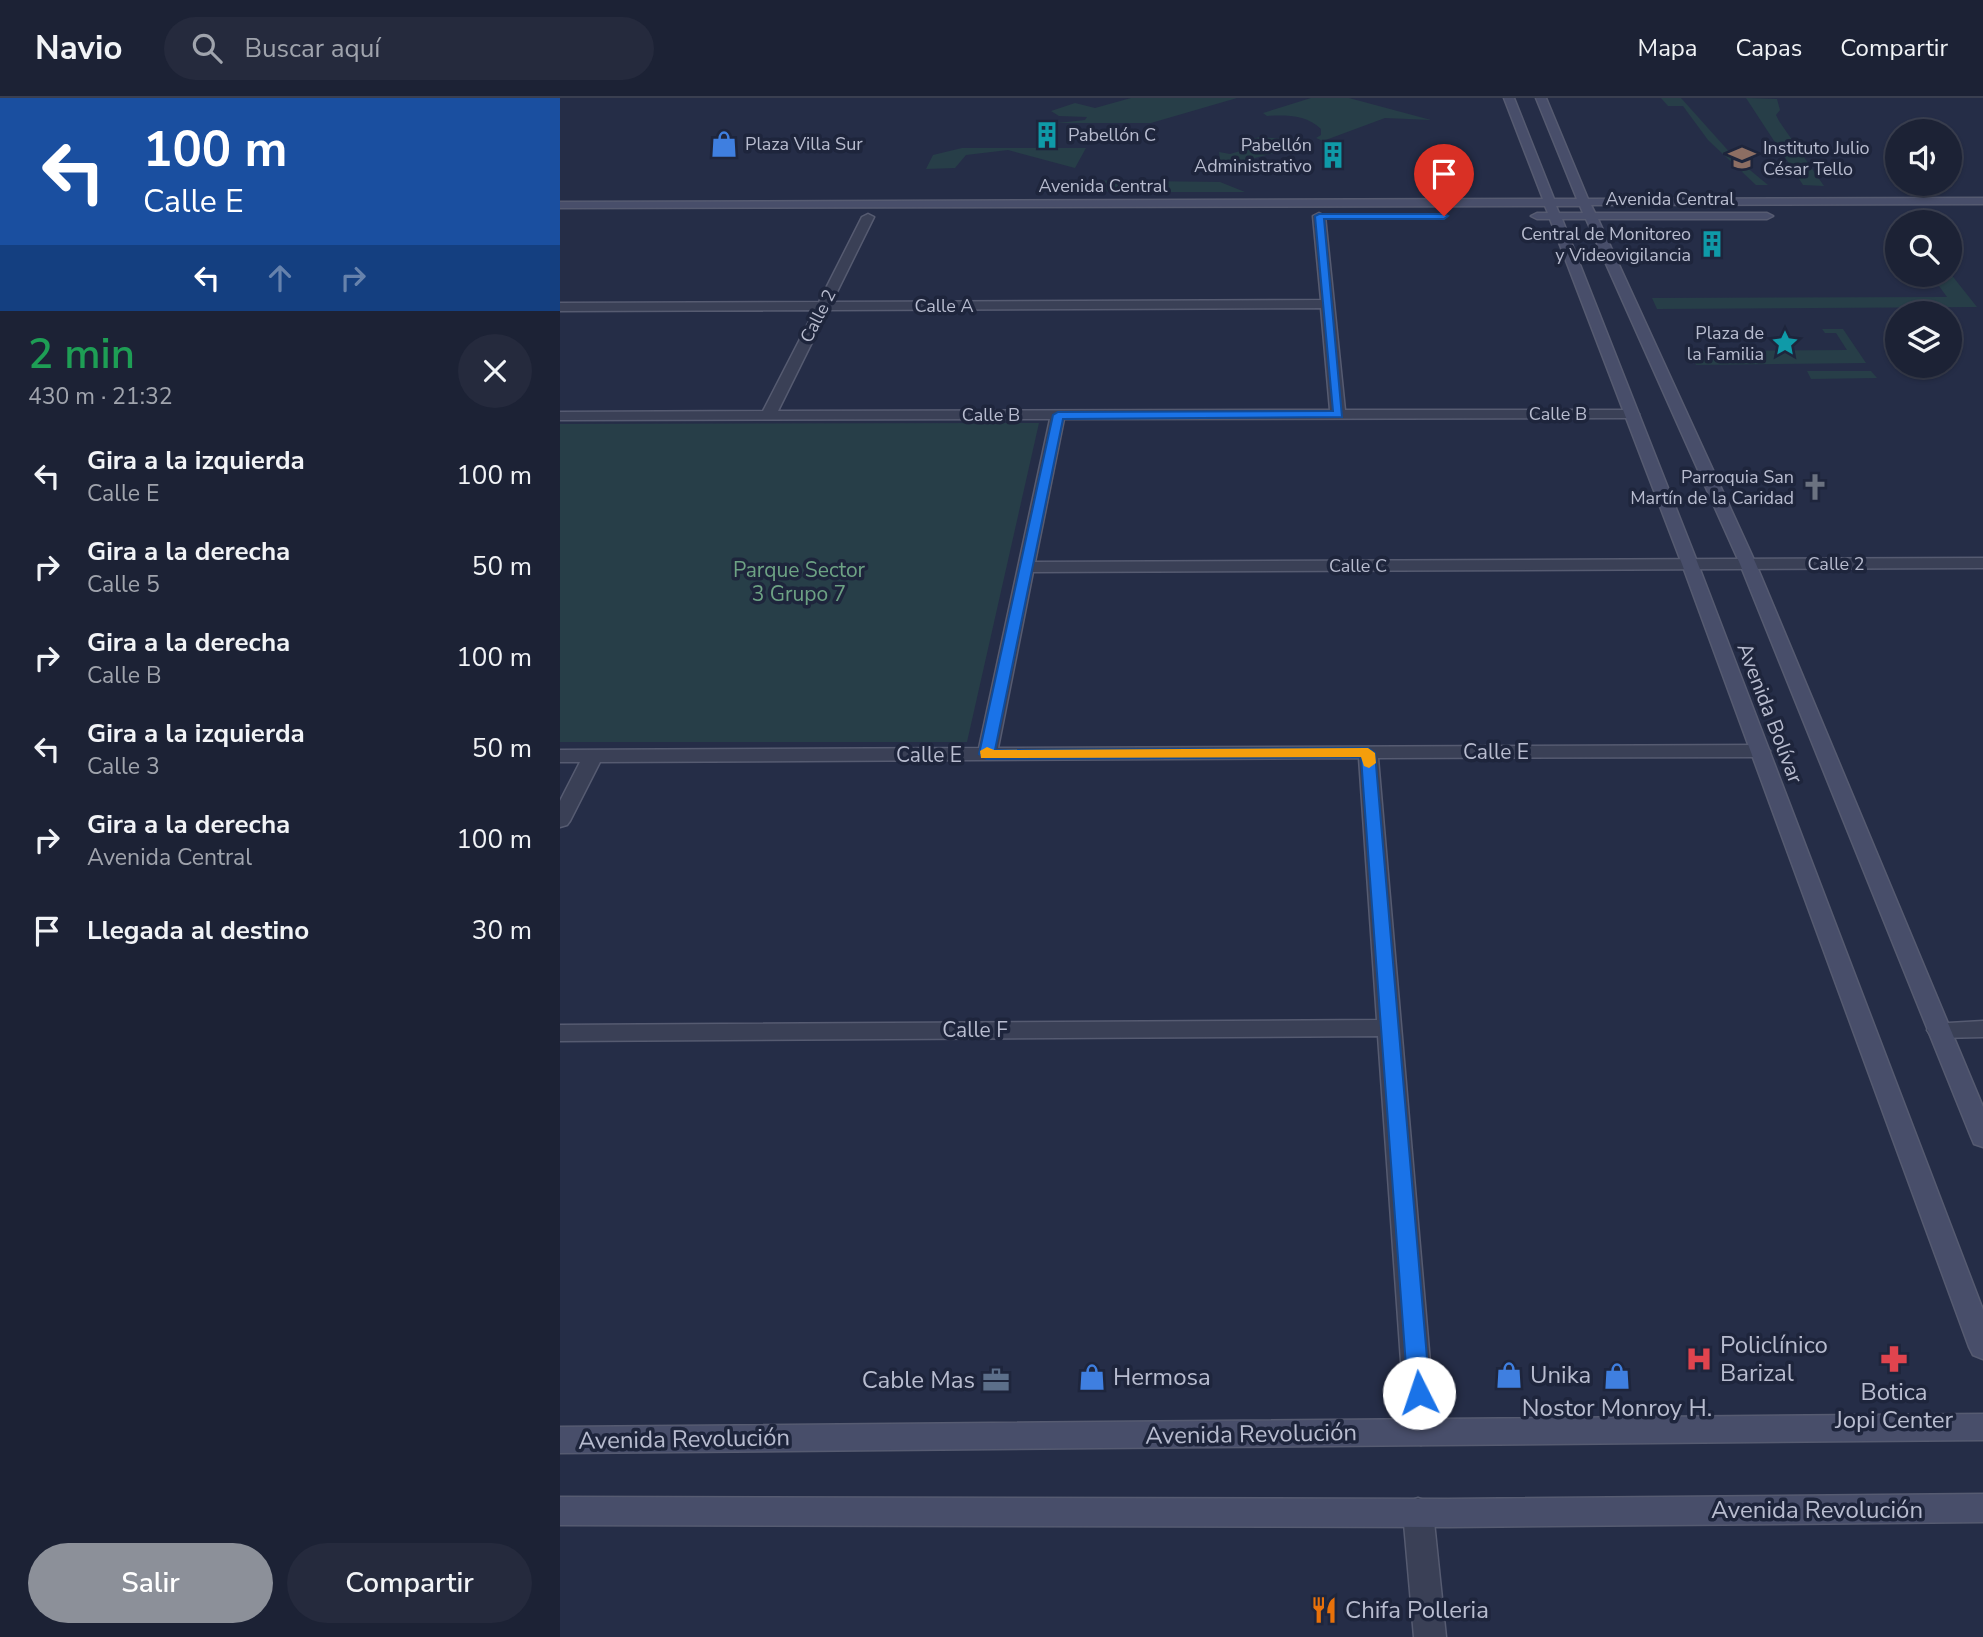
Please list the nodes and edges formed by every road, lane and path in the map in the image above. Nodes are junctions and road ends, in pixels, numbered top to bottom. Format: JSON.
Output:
{"nodes":[{"id":1,"x":1528,"y":105,"type":"edge"},
{"id":2,"x":1983,"y":201,"type":"edge"},
{"id":3,"x":560,"y":205,"type":"edge"},
{"id":4,"x":1553,"y":209,"type":"junction"},
{"id":5,"x":1588,"y":209,"type":"junction"},
{"id":6,"x":1114,"y":216,"type":"dead end"},
{"id":7,"x":1128,"y":216,"type":"dead end"},
{"id":8,"x":1182,"y":216,"type":"dead end"},
{"id":9,"x":1319,"y":216,"type":"dead end"},
{"id":10,"x":1519,"y":216,"type":"dead end"},
{"id":11,"x":1780,"y":216,"type":"dead end"},
{"id":12,"x":560,"y":217,"type":"edge"},
{"id":13,"x":868,"y":217,"type":"junction"},
{"id":14,"x":1328,"y":304,"type":"junction"},
{"id":15,"x":823,"y":306,"type":"junction"},
{"id":16,"x":560,"y":307,"type":"edge"},
{"id":17,"x":1632,"y":414,"type":"junction"},
{"id":18,"x":1058,"y":415,"type":"junction"},
{"id":19,"x":1338,"y":415,"type":"junction"},
{"id":20,"x":560,"y":416,"type":"edge"},
{"id":21,"x":768,"y":416,"type":"junction"},
{"id":22,"x":1983,"y":563,"type":"edge"},
{"id":23,"x":1690,"y":564,"type":"junction"},
{"id":24,"x":1748,"y":564,"type":"junction"},
{"id":25,"x":1026,"y":567,"type":"junction"},
{"id":26,"x":1760,"y":751,"type":"junction"},
{"id":27,"x":1368,"y":753,"type":"junction"},
{"id":28,"x":987,"y":754,"type":"junction"},
{"id":29,"x":560,"y":756,"type":"edge"},
{"id":30,"x":593,"y":756,"type":"junction"},
{"id":31,"x":560,"y":821,"type":"edge"},
{"id":32,"x":1390,"y":1028,"type":"junction"},
{"id":33,"x":1983,"y":1029,"type":"edge"},
{"id":34,"x":1939,"y":1030,"type":"junction"},
{"id":35,"x":560,"y":1033,"type":"edge"},
{"id":36,"x":1983,"y":1136,"type":"edge"},
{"id":37,"x":1983,"y":1347,"type":"edge"},
{"id":38,"x":1983,"y":1427,"type":"edge"},
{"id":39,"x":1422,"y":1432,"type":"junction"},
{"id":40,"x":560,"y":1440,"type":"edge"},
{"id":41,"x":1983,"y":1508,"type":"edge"},
{"id":42,"x":560,"y":1511,"type":"edge"},
{"id":43,"x":1418,"y":1512,"type":"junction"},
{"id":44,"x":1430,"y":1637,"type":"edge"}],
"edges":[{"from":1,"to":4,"type":"street","name":"Avenida Bolívar"},
{"from":1,"to":5,"type":"street","name":"Avenida Bolívar"},
{"from":2,"to":5,"type":"street","name":"Avenida Central"},
{"from":3,"to":4,"type":"street","name":"Avenida Central"},
{"from":4,"to":5,"type":"street","name":"Avenida Central"},
{"from":4,"to":10,"type":"street","name":"Avenida Central"},
{"from":4,"to":17,"type":"street","name":"Avenida Bolívar"},
{"from":5,"to":11,"type":"street","name":"Avenida Central"},
{"from":5,"to":24,"type":"street","name":"Avenida Bolívar"},
{"from":6,"to":13,"type":"street","name":"Avenida Central"},
{"from":7,"to":8,"type":"street","name":"Avenida Central"},
{"from":9,"to":14,"type":"street"},
{"from":12,"to":13,"type":"street","name":"Avenida Central"},
{"from":13,"to":15,"type":"street","name":"Calle 2"},
{"from":14,"to":15,"type":"street","name":"Calle A"},
{"from":14,"to":19,"type":"street"},
{"from":15,"to":16,"type":"street","name":"Calle A"},
{"from":15,"to":21,"type":"street","name":"Calle 2"},
{"from":17,"to":19,"type":"street","name":"Calle B"},
{"from":17,"to":23,"type":"street","name":"Avenida Bolívar"},
{"from":18,"to":19,"type":"street","name":"Calle B"},
{"from":18,"to":21,"type":"street","name":"Calle B"},
{"from":18,"to":25,"type":"street"},
{"from":20,"to":21,"type":"street","name":"Calle B"},
{"from":22,"to":24,"type":"street","name":"Calle 2"},
{"from":23,"to":24,"type":"street","name":"Calle 2"},
{"from":23,"to":25,"type":"street","name":"Calle C"},
{"from":23,"to":26,"type":"street","name":"Avenida Bolívar"},
{"from":24,"to":34,"type":"street","name":"Avenida Bolívar"},
{"from":25,"to":28,"type":"street"},
{"from":26,"to":27,"type":"street","name":"Calle E"},
{"from":26,"to":37,"type":"street","name":"Avenida Bolívar"},
{"from":27,"to":28,"type":"street","name":"Calle E"},
{"from":27,"to":32,"type":"street"},
{"from":28,"to":30,"type":"street","name":"Calle E"},
{"from":29,"to":30,"type":"street","name":"Calle E"},
{"from":30,"to":31,"type":"street"},
{"from":32,"to":35,"type":"street","name":"Calle F"},
{"from":32,"to":39,"type":"street"},
{"from":33,"to":34,"type":"street"},
{"from":34,"to":36,"type":"street","name":"Avenida Bolívar"},
{"from":38,"to":39,"type":"street","name":"Avenida Revolución"},
{"from":39,"to":40,"type":"street","name":"Avenida Revolución"},
{"from":41,"to":43,"type":"street","name":"Avenida Revolución"},
{"from":42,"to":43,"type":"street","name":"Avenida Revolución"},
{"from":43,"to":44,"type":"street"}]}
